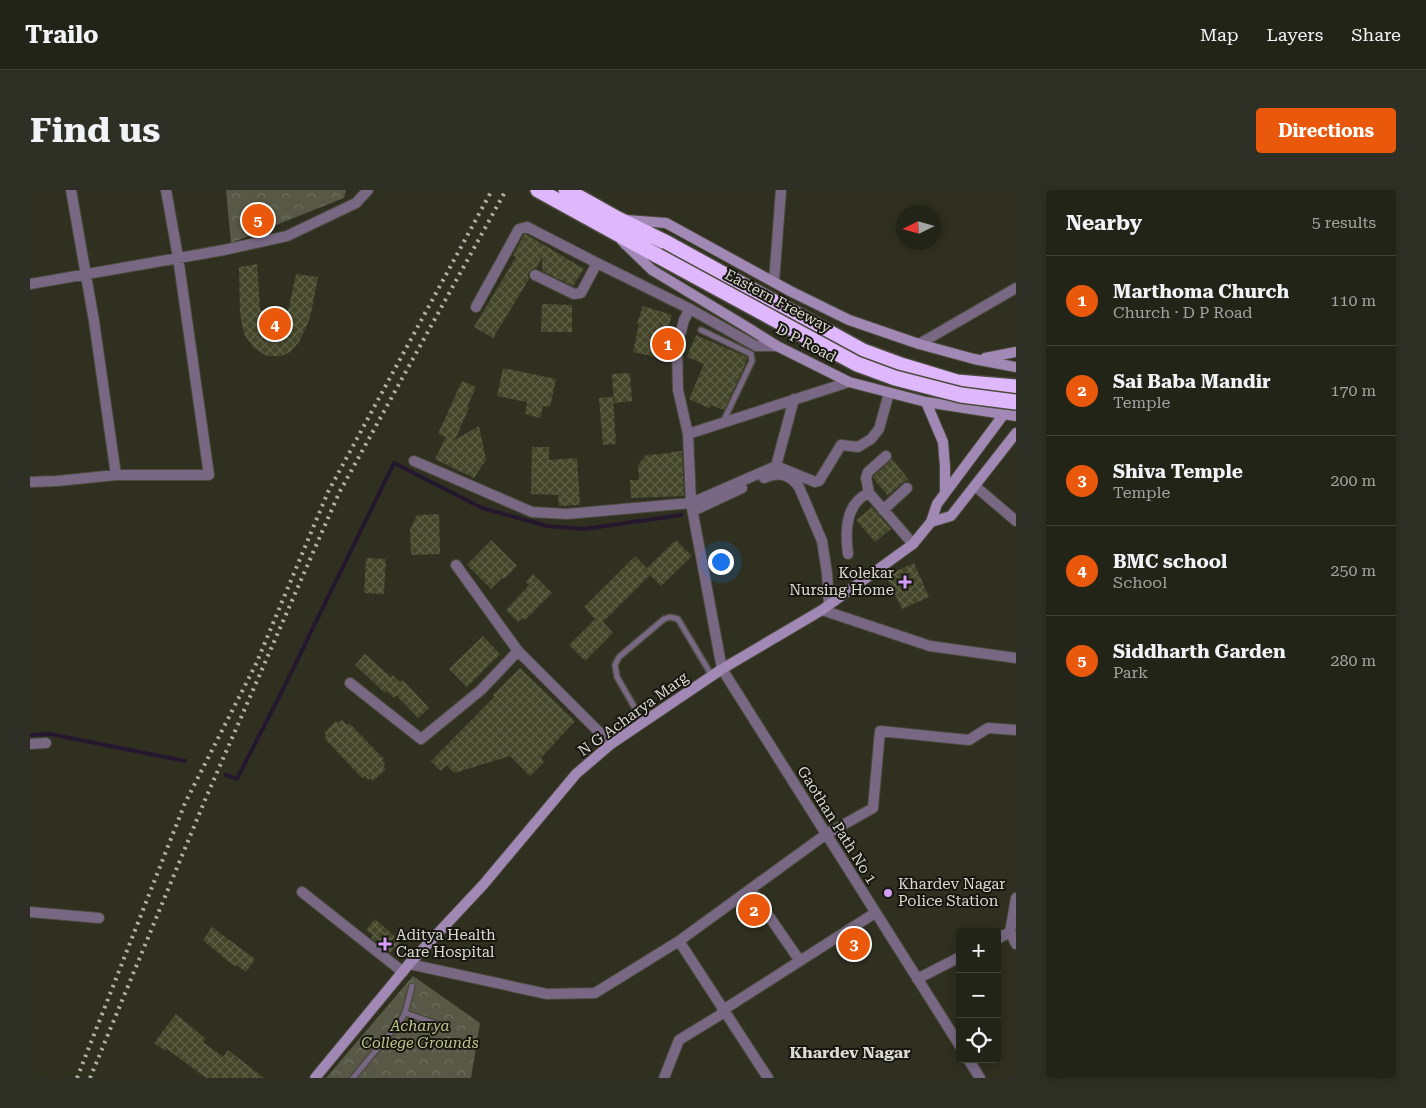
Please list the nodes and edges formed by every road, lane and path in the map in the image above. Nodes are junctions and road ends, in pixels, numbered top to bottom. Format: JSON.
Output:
{"nodes":[{"id":1,"x":70,"y":190,"type":"edge"},
{"id":2,"x":166,"y":190,"type":"edge"},
{"id":3,"x":368,"y":190,"type":"edge"},
{"id":4,"x":538,"y":190,"type":"edge"},
{"id":5,"x":781,"y":190,"type":"edge"},
{"id":6,"x":565,"y":194,"type":"edge"},
{"id":7,"x":615,"y":225,"type":"junction"},
{"id":8,"x":178,"y":257,"type":"junction"},
{"id":9,"x":597,"y":263,"type":"junction"},
{"id":10,"x":85,"y":274,"type":"junction"},
{"id":11,"x":535,"y":275,"type":"dead end"},
{"id":12,"x":774,"y":282,"type":"junction"},
{"id":13,"x":30,"y":284,"type":"edge"},
{"id":14,"x":1016,"y":288,"type":"edge"},
{"id":15,"x":476,"y":306,"type":"dead end"},
{"id":16,"x":690,"y":309,"type":"junction"},
{"id":17,"x":701,"y":330,"type":"dead end"},
{"id":18,"x":919,"y":344,"type":"junction"},
{"id":19,"x":777,"y":346,"type":"junction"},
{"id":20,"x":1016,"y":352,"type":"edge"},
{"id":21,"x":974,"y":360,"type":"junction"},
{"id":22,"x":1016,"y":367,"type":"edge"},
{"id":23,"x":849,"y":382,"type":"junction"},
{"id":24,"x":1016,"y":387,"type":"edge"},
{"id":25,"x":889,"y":393,"type":"junction"},
{"id":26,"x":1016,"y":395,"type":"edge"},
{"id":27,"x":794,"y":399,"type":"junction"},
{"id":28,"x":926,"y":402,"type":"junction"},
{"id":29,"x":1016,"y":402,"type":"edge"},
{"id":30,"x":1004,"y":414,"type":"junction"},
{"id":31,"x":1016,"y":416,"type":"edge"},
{"id":32,"x":722,"y":423,"type":"junction"},
{"id":33,"x":1016,"y":433,"type":"edge"},
{"id":34,"x":688,"y":434,"type":"junction"},
{"id":35,"x":886,"y":456,"type":"dead end"},
{"id":36,"x":414,"y":461,"type":"dead end"},
{"id":37,"x":776,"y":466,"type":"junction"},
{"id":38,"x":116,"y":476,"type":"junction"},
{"id":39,"x":30,"y":482,"type":"edge"},
{"id":40,"x":975,"y":486,"type":"junction"},
{"id":41,"x":907,"y":488,"type":"dead end"},
{"id":42,"x":868,"y":493,"type":"junction"},
{"id":43,"x":945,"y":493,"type":"junction"},
{"id":44,"x":692,"y":507,"type":"junction"},
{"id":45,"x":883,"y":510,"type":"junction"},
{"id":46,"x":1016,"y":521,"type":"edge"},
{"id":47,"x":931,"y":522,"type":"junction"},
{"id":48,"x":913,"y":544,"type":"junction"},
{"id":49,"x":848,"y":554,"type":"dead end"},
{"id":50,"x":456,"y":565,"type":"dead end"},
{"id":51,"x":826,"y":608,"type":"junction"},
{"id":52,"x":518,"y":651,"type":"junction"},
{"id":53,"x":1016,"y":658,"type":"edge"},
{"id":54,"x":722,"y":670,"type":"junction"},
{"id":55,"x":712,"y":676,"type":"junction"},
{"id":56,"x":350,"y":683,"type":"dead end"},
{"id":57,"x":644,"y":722,"type":"junction"},
{"id":58,"x":1016,"y":730,"type":"edge"},
{"id":59,"x":46,"y":743,"type":"dead end"},
{"id":60,"x":30,"y":744,"type":"edge"},
{"id":61,"x":611,"y":744,"type":"junction"},
{"id":62,"x":825,"y":835,"type":"junction"},
{"id":63,"x":750,"y":889,"type":"junction"},
{"id":64,"x":302,"y":892,"type":"dead end"},
{"id":65,"x":1016,"y":898,"type":"edge"},
{"id":66,"x":30,"y":912,"type":"edge"},
{"id":67,"x":875,"y":913,"type":"junction"},
{"id":68,"x":99,"y":918,"type":"dead end"},
{"id":69,"x":1010,"y":932,"type":"junction"},
{"id":70,"x":1001,"y":936,"type":"edge"},
{"id":71,"x":679,"y":941,"type":"junction"},
{"id":72,"x":1016,"y":944,"type":"edge"},
{"id":73,"x":956,"y":959,"type":"edge"},
{"id":74,"x":800,"y":961,"type":"junction"},
{"id":75,"x":406,"y":968,"type":"junction"},
{"id":76,"x":917,"y":979,"type":"junction"},
{"id":77,"x":412,"y":986,"type":"dead end"},
{"id":78,"x":721,"y":1012,"type":"junction"},
{"id":79,"x":405,"y":1013,"type":"junction"},
{"id":80,"x":440,"y":1024,"type":"dead end"},
{"id":81,"x":956,"y":1040,"type":"edge"},
{"id":82,"x":971,"y":1063,"type":"edge"},
{"id":83,"x":315,"y":1078,"type":"edge"},
{"id":84,"x":354,"y":1078,"type":"edge"},
{"id":85,"x":664,"y":1078,"type":"edge"},
{"id":86,"x":768,"y":1078,"type":"edge"},
{"id":87,"x":980,"y":1078,"type":"edge"}],
"edges":[{"from":1,"to":10,"type":"street"},
{"from":2,"to":8,"type":"street"},
{"from":3,"to":8,"type":"street"},
{"from":4,"to":6,"type":"highway","name":"Eastern Freeway"},
{"from":5,"to":12,"type":"street"},
{"from":6,"to":7,"type":"highway","name":"Eastern Freeway"},
{"from":7,"to":12,"type":"main road"},
{"from":7,"to":19,"type":"main road","name":"D P Road"},
{"from":7,"to":24,"type":"highway","name":"Eastern Freeway"},
{"from":7,"to":29,"type":"highway","name":"Eastern Freeway","bridge":true},
{"from":8,"to":10,"type":"street"},
{"from":8,"to":38,"type":"street"},
{"from":9,"to":11,"type":"street"},
{"from":9,"to":15,"type":"street"},
{"from":9,"to":16,"type":"street"},
{"from":10,"to":13,"type":"street"},
{"from":10,"to":38,"type":"street"},
{"from":12,"to":18,"type":"main road"},
{"from":14,"to":18,"type":"street"},
{"from":16,"to":19,"type":"street"},
{"from":16,"to":34,"type":"street"},
{"from":17,"to":32,"type":"lane"},
{"from":18,"to":21,"type":"main road"},
{"from":19,"to":23,"type":"main road","name":"D P Road"},
{"from":20,"to":21,"type":"main road"},
{"from":21,"to":22,"type":"main road"},
{"from":23,"to":25,"type":"main road","name":"D P Road"},
{"from":23,"to":27,"type":"street"},
{"from":25,"to":28,"type":"main road","name":"D P Road"},
{"from":25,"to":37,"type":"street"},
{"from":26,"to":30,"type":"main road"},
{"from":27,"to":32,"type":"street"},
{"from":27,"to":37,"type":"street"},
{"from":28,"to":30,"type":"main road","name":"D P Road"},
{"from":28,"to":43,"type":"main road"},
{"from":30,"to":31,"type":"main road","name":"D P Road"},
{"from":30,"to":43,"type":"main road"},
{"from":32,"to":34,"type":"street"},
{"from":33,"to":40,"type":"main road","name":"N G Acharya Marg"},
{"from":34,"to":44,"type":"street"},
{"from":35,"to":42,"type":"street"},
{"from":36,"to":44,"type":"street"},
{"from":37,"to":44,"type":"street"},
{"from":38,"to":39,"type":"street"},
{"from":40,"to":46,"type":"street"},
{"from":40,"to":47,"type":"main road","name":"N G Acharya Marg"},
{"from":41,"to":45,"type":"street"},
{"from":42,"to":45,"type":"street"},
{"from":42,"to":49,"type":"street"},
{"from":43,"to":47,"type":"main road"},
{"from":44,"to":51,"type":"street"},
{"from":44,"to":54,"type":"street"},
{"from":45,"to":48,"type":"street"},
{"from":47,"to":48,"type":"main road","name":"N G Acharya Marg"},
{"from":48,"to":51,"type":"main road","name":"N G Acharya Marg"},
{"from":50,"to":52,"type":"street"},
{"from":51,"to":53,"type":"street"},
{"from":51,"to":54,"type":"main road","name":"N G Acharya Marg"},
{"from":52,"to":56,"type":"street"},
{"from":52,"to":61,"type":"street"},
{"from":54,"to":55,"type":"main road","name":"N G Acharya Marg"},
{"from":54,"to":62,"type":"street","name":"Gaothan Path No 1"},
{"from":55,"to":57,"type":"main road","name":"N G Acharya Marg"},
{"from":55,"to":57,"type":"lane"},
{"from":57,"to":61,"type":"main road","name":"N G Acharya Marg"},
{"from":58,"to":62,"type":"street"},
{"from":59,"to":60,"type":"street"},
{"from":61,"to":75,"type":"main road","name":"N G Acharya Marg"},
{"from":62,"to":63,"type":"street"},
{"from":62,"to":67,"type":"street","name":"Gaothan Path No 1"},
{"from":63,"to":71,"type":"street"},
{"from":63,"to":74,"type":"street"},
{"from":64,"to":75,"type":"street"},
{"from":65,"to":69,"type":"street"},
{"from":66,"to":68,"type":"street"},
{"from":67,"to":74,"type":"street"},
{"from":67,"to":76,"type":"street","name":"Gaothan Path No 1"},
{"from":69,"to":70,"type":"street"},
{"from":69,"to":72,"type":"street"},
{"from":71,"to":75,"type":"street"},
{"from":71,"to":78,"type":"street"},
{"from":73,"to":76,"type":"street"},
{"from":74,"to":78,"type":"street"},
{"from":75,"to":83,"type":"main road","name":"N G Acharya Marg"},
{"from":76,"to":81,"type":"street","name":"Gaothan Path No 1"},
{"from":77,"to":79,"type":"lane"},
{"from":78,"to":85,"type":"street"},
{"from":78,"to":86,"type":"street"},
{"from":79,"to":80,"type":"lane"},
{"from":79,"to":84,"type":"lane"},
{"from":82,"to":87,"type":"street"}]}
